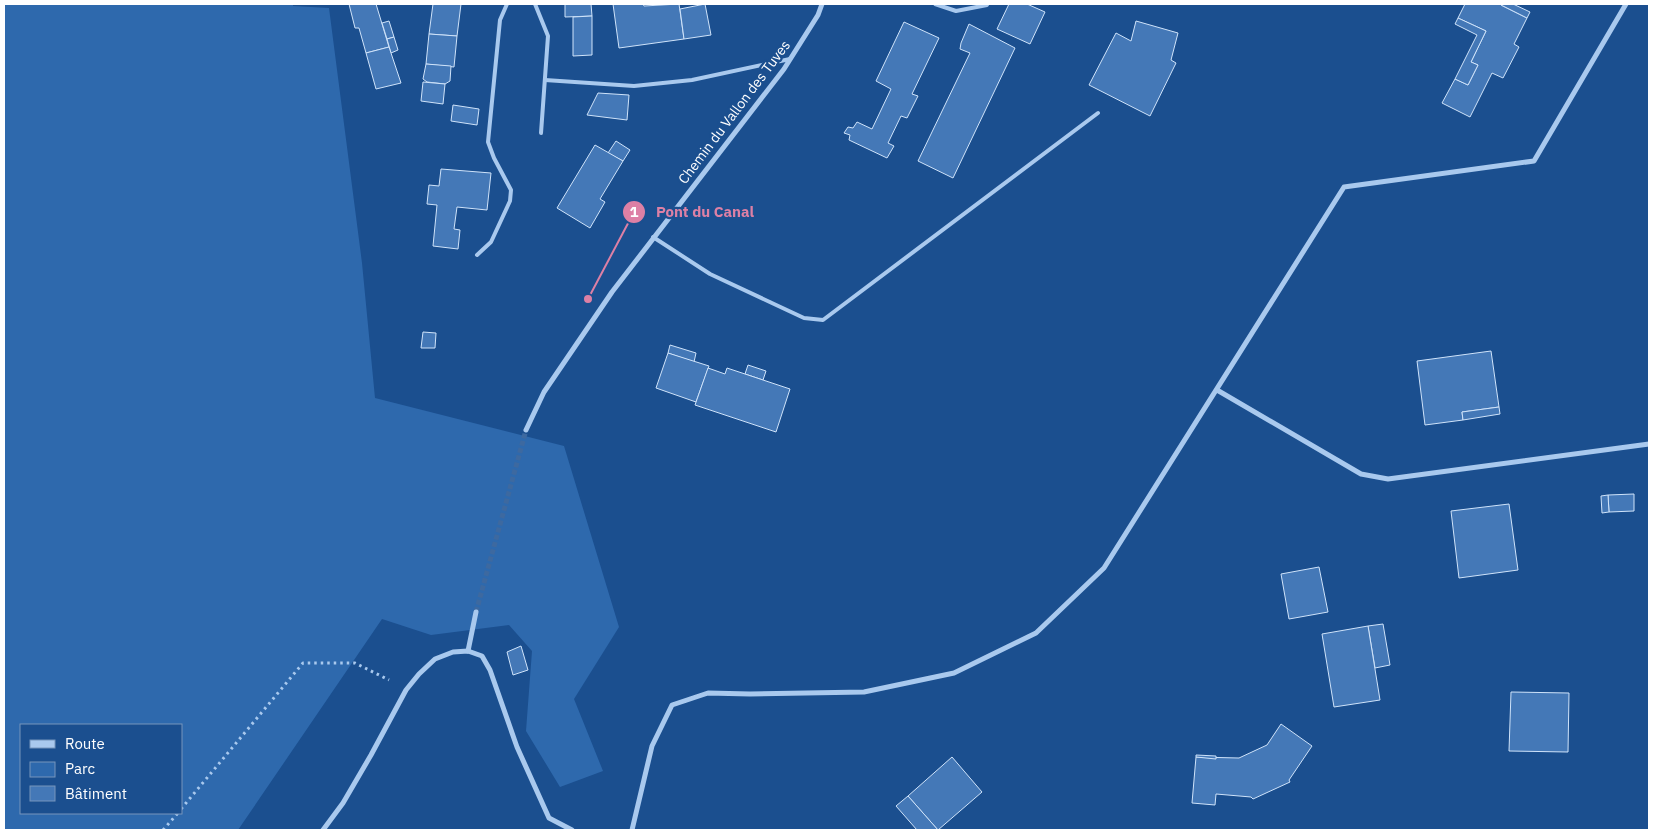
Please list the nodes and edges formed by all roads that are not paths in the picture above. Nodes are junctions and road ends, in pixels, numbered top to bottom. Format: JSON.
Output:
{"nodes":[{"id":1,"x":507,"y":4,"type":"edge"},
{"id":2,"x":535,"y":4,"type":"edge"},
{"id":3,"x":822,"y":4,"type":"edge"},
{"id":4,"x":935,"y":4,"type":"edge"},
{"id":5,"x":1626,"y":4,"type":"edge"},
{"id":6,"x":987,"y":5,"type":"dead end"},
{"id":7,"x":790,"y":59,"type":"junction"},
{"id":8,"x":546,"y":80,"type":"junction"},
{"id":9,"x":1098,"y":113,"type":"dead end"},
{"id":10,"x":541,"y":133,"type":"dead end"},
{"id":11,"x":653,"y":238,"type":"junction"},
{"id":12,"x":477,"y":255,"type":"dead end"},
{"id":13,"x":1217,"y":390,"type":"junction"},
{"id":14,"x":526,"y":430,"type":"tunnel mouth"},
{"id":15,"x":1649,"y":444,"type":"edge"},
{"id":16,"x":476,"y":612,"type":"tunnel mouth"},
{"id":17,"x":468,"y":651,"type":"junction"},
{"id":18,"x":323,"y":830,"type":"edge"},
{"id":19,"x":572,"y":830,"type":"edge"},
{"id":20,"x":632,"y":830,"type":"edge"}],
"edges":[{"from":1,"to":12,"type":"lane"},
{"from":2,"to":8,"type":"lane"},
{"from":3,"to":7,"type":"street","name":"Chemin du Vallon des Tuves"},
{"from":4,"to":6,"type":"lane"},
{"from":5,"to":13,"type":"street"},
{"from":7,"to":8,"type":"lane"},
{"from":7,"to":11,"type":"street","name":"Chemin du Vallon des Tuves"},
{"from":8,"to":10,"type":"lane"},
{"from":9,"to":11,"type":"lane"},
{"from":11,"to":14,"type":"street","name":"Chemin du Vallon des Tuves"},
{"from":13,"to":15,"type":"street"},
{"from":13,"to":20,"type":"street"},
{"from":16,"to":17,"type":"street"},
{"from":17,"to":18,"type":"street"},
{"from":17,"to":19,"type":"street"}]}
